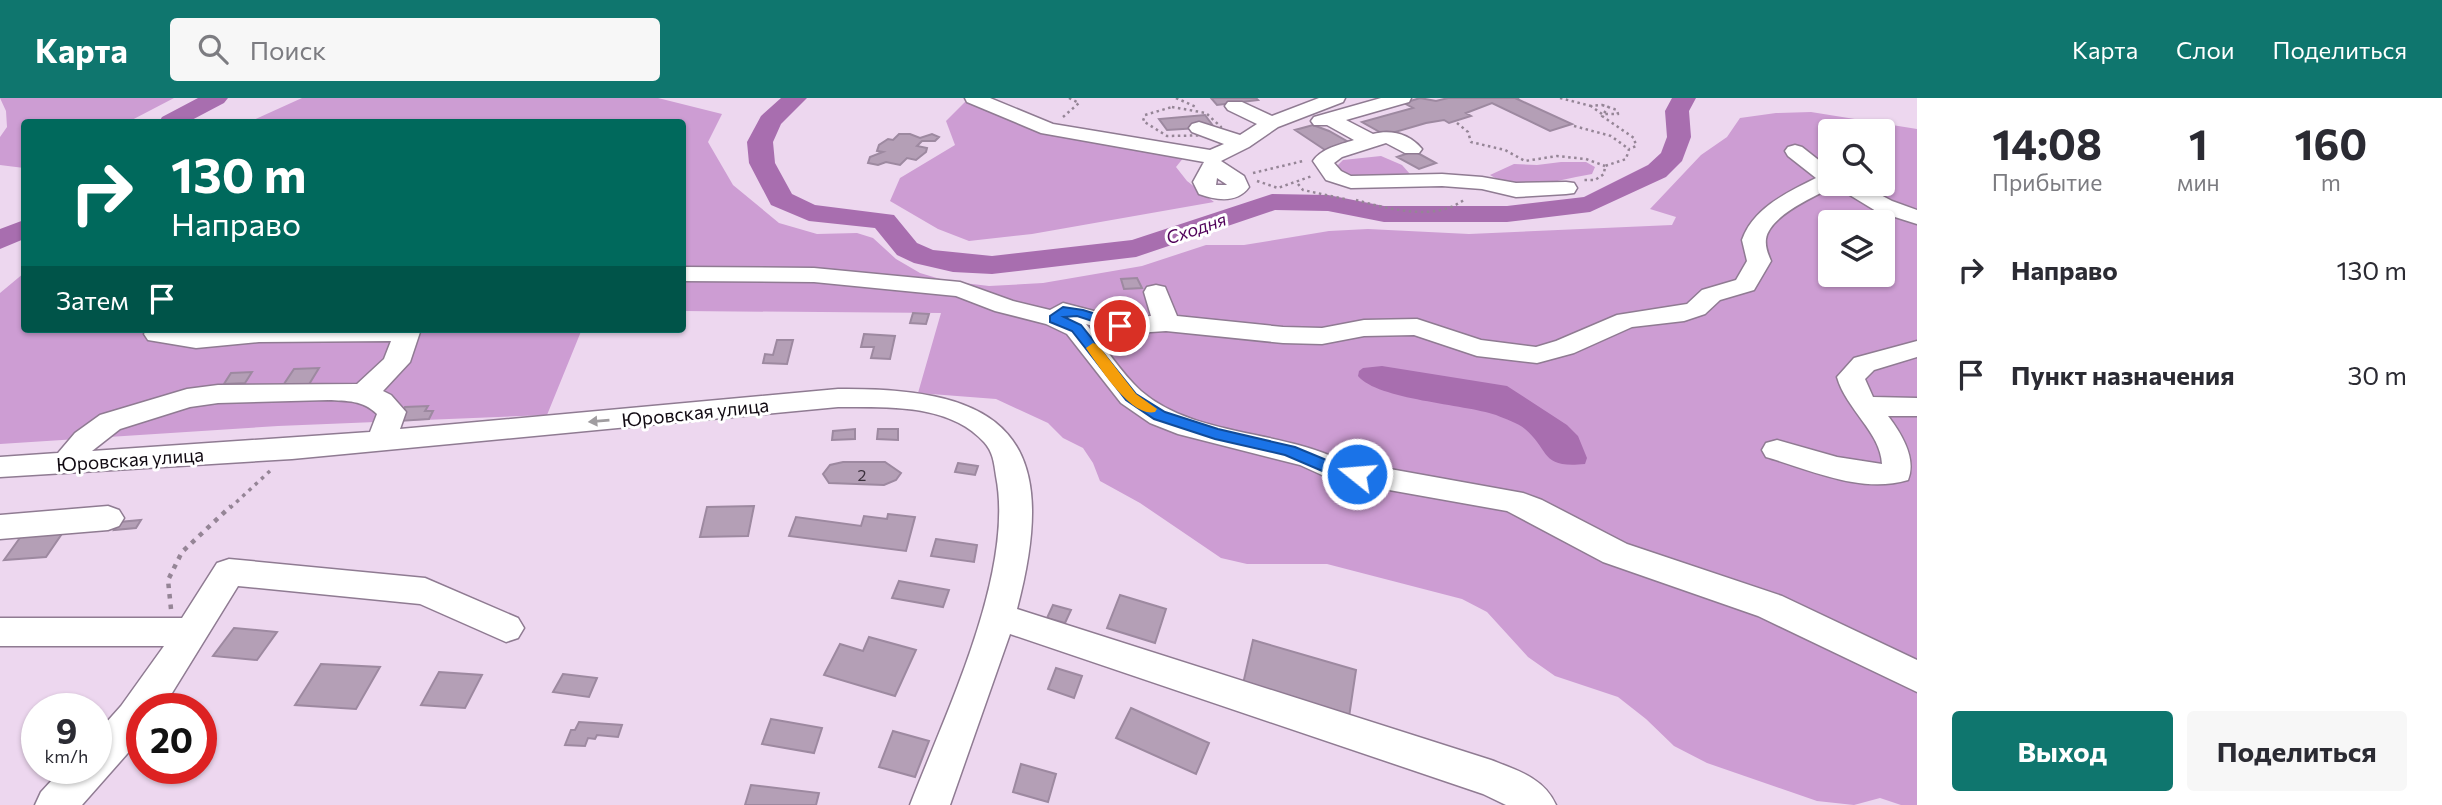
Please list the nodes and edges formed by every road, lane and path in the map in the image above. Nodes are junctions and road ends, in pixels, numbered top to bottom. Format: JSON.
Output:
{"nodes":[{"id":1,"x":974,"y":98,"type":"edge"},
{"id":2,"x":1069,"y":98,"type":"edge"},
{"id":3,"x":1175,"y":98,"type":"edge"},
{"id":4,"x":1402,"y":98,"type":"edge"},
{"id":5,"x":1560,"y":98,"type":"edge"},
{"id":6,"x":1235,"y":106,"type":"dead end"},
{"id":7,"x":1591,"y":106,"type":"junction"},
{"id":8,"x":1609,"y":106,"type":"junction"},
{"id":9,"x":1172,"y":107,"type":"dead end"},
{"id":10,"x":1333,"y":108,"type":"edge"},
{"id":11,"x":1602,"y":114,"type":"junction"},
{"id":12,"x":1198,"y":118,"type":"joint"},
{"id":13,"x":1457,"y":124,"type":"dead end"},
{"id":14,"x":1281,"y":126,"type":"junction"},
{"id":15,"x":1574,"y":126,"type":"dead end"},
{"id":16,"x":1048,"y":129,"type":"junction"},
{"id":17,"x":1371,"y":141,"type":"junction"},
{"id":18,"x":1242,"y":143,"type":"junction"},
{"id":19,"x":1412,"y":149,"type":"dead end"},
{"id":20,"x":1629,"y":149,"type":"junction"},
{"id":21,"x":1795,"y":151,"type":"dead end"},
{"id":22,"x":1328,"y":163,"type":"junction"},
{"id":23,"x":1605,"y":166,"type":"junction"},
{"id":24,"x":1818,"y":170,"type":"edge"},
{"id":25,"x":1250,"y":174,"type":"dead end"},
{"id":26,"x":1255,"y":180,"type":"dead end"},
{"id":27,"x":1298,"y":184,"type":"junction"},
{"id":28,"x":1818,"y":186,"type":"edge"},
{"id":29,"x":1505,"y":187,"type":"junction"},
{"id":30,"x":1565,"y":191,"type":"joint"},
{"id":31,"x":1870,"y":196,"type":"edge"},
{"id":32,"x":1917,"y":217,"type":"edge"},
{"id":33,"x":686,"y":274,"type":"edge"},
{"id":34,"x":1156,"y":292,"type":"dead end"},
{"id":35,"x":1055,"y":319,"type":"junction"},
{"id":36,"x":1166,"y":323,"type":"junction"},
{"id":37,"x":286,"y":333,"type":"edge"},
{"id":38,"x":406,"y":333,"type":"edge"},
{"id":39,"x":157,"y":334,"type":"dead end"},
{"id":40,"x":1917,"y":349,"type":"edge"},
{"id":41,"x":364,"y":393,"type":"junction"},
{"id":42,"x":1864,"y":406,"type":"junction"},
{"id":43,"x":1917,"y":407,"type":"edge"},
{"id":44,"x":382,"y":440,"type":"junction"},
{"id":45,"x":292,"y":449,"type":"junction"},
{"id":46,"x":1777,"y":450,"type":"dead end"},
{"id":47,"x":67,"y":463,"type":"junction"},
{"id":48,"x":0,"y":467,"type":"edge"},
{"id":49,"x":108,"y":518,"type":"dead end"},
{"id":50,"x":0,"y":527,"type":"edge"},
{"id":51,"x":997,"y":616,"type":"junction"},
{"id":52,"x":506,"y":628,"type":"dead end"},
{"id":53,"x":0,"y":632,"type":"edge"},
{"id":54,"x":183,"y":632,"type":"junction"},
{"id":55,"x":1917,"y":677,"type":"edge"},
{"id":56,"x":112,"y":742,"type":"edge"},
{"id":57,"x":75,"y":784,"type":"edge"},
{"id":58,"x":55,"y":805,"type":"edge"},
{"id":59,"x":930,"y":805,"type":"edge"},
{"id":60,"x":1536,"y":805,"type":"edge"}],
"edges":[{"from":1,"to":16,"type":"street"},
{"from":2,"to":16,"type":"path"},
{"from":3,"to":9,"type":"path"},
{"from":3,"to":12,"type":"path"},
{"from":4,"to":10,"type":"street"},
{"from":5,"to":7,"type":"path"},
{"from":6,"to":14,"type":"street"},
{"from":7,"to":8,"type":"path"},
{"from":7,"to":11,"type":"path"},
{"from":8,"to":11,"type":"path"},
{"from":8,"to":11,"type":"path"},
{"from":10,"to":14,"type":"street"},
{"from":10,"to":17,"type":"street"},
{"from":11,"to":20,"type":"path"},
{"from":12,"to":18,"type":"street"},
{"from":13,"to":23,"type":"path"},
{"from":14,"to":18,"type":"street"},
{"from":15,"to":20,"type":"path"},
{"from":16,"to":18,"type":"street"},
{"from":17,"to":19,"type":"street"},
{"from":17,"to":22,"type":"street"},
{"from":20,"to":23,"type":"path"},
{"from":21,"to":24,"type":"street"},
{"from":22,"to":25,"type":"path"},
{"from":22,"to":27,"type":"path"},
{"from":22,"to":29,"type":"street"},
{"from":23,"to":30,"type":"path"},
{"from":26,"to":27,"type":"path"},
{"from":27,"to":29,"type":"path"},
{"from":28,"to":36,"type":"street"},
{"from":29,"to":30,"type":"street"},
{"from":31,"to":32,"type":"street"},
{"from":33,"to":35,"type":"street"},
{"from":34,"to":36,"type":"street"},
{"from":35,"to":36,"type":"street"},
{"from":35,"to":55,"type":"street"},
{"from":37,"to":39,"type":"street"},
{"from":38,"to":41,"type":"street"},
{"from":40,"to":42,"type":"street"},
{"from":41,"to":44,"type":"street"},
{"from":41,"to":47,"type":"street"},
{"from":42,"to":43,"type":"street"},
{"from":42,"to":46,"type":"street"},
{"from":44,"to":45,"type":"street","name":"Юровская улица"},
{"from":51,"to":44,"type":"street","name":"Юровская улица","one_way":true},
{"from":45,"to":47,"type":"street","name":"Юровская улица"},
{"from":45,"to":54,"type":"path"},
{"from":47,"to":48,"type":"street","name":"Юровская улица"},
{"from":49,"to":50,"type":"street"},
{"from":51,"to":59,"type":"street","name":"Юровская улица"},
{"from":51,"to":60,"type":"street"},
{"from":52,"to":54,"type":"street"},
{"from":53,"to":54,"type":"street"},
{"from":54,"to":56,"type":"street"},
{"from":57,"to":58,"type":"street"}]}
